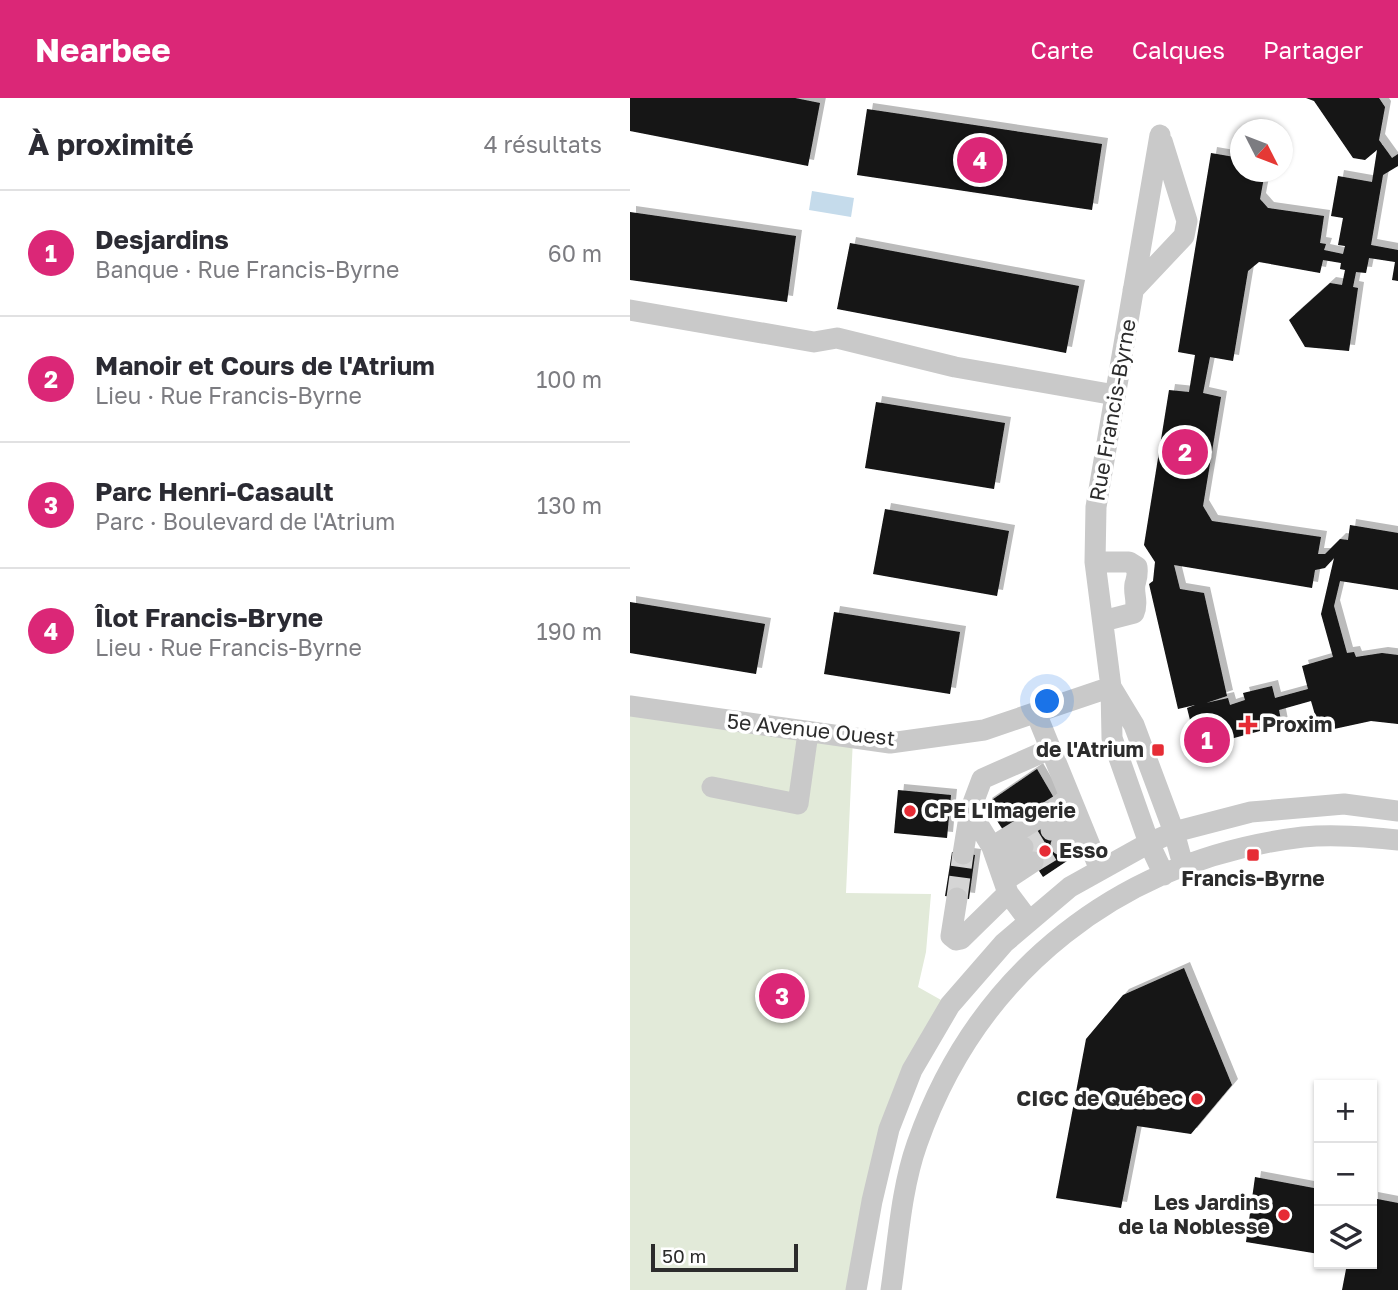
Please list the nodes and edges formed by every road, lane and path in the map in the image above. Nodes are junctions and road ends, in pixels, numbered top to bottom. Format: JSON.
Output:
{"nodes":[{"id":1,"x":1133,"y":290,"type":"junction"},
{"id":2,"x":630,"y":310,"type":"edge"},
{"id":3,"x":1115,"y":395,"type":"junction"},
{"id":4,"x":1095,"y":562,"type":"junction"},
{"id":5,"x":1103,"y":621,"type":"junction"},
{"id":6,"x":1111,"y":687,"type":"junction"},
{"id":7,"x":630,"y":706,"type":"edge"},
{"id":8,"x":1035,"y":713,"type":"junction"},
{"id":9,"x":808,"y":733,"type":"junction"},
{"id":10,"x":1051,"y":749,"type":"junction"},
{"id":11,"x":712,"y":787,"type":"dead end"},
{"id":12,"x":970,"y":811,"type":"junction"},
{"id":13,"x":1398,"y":811,"type":"edge"},
{"id":14,"x":1076,"y":815,"type":"junction"},
{"id":15,"x":1174,"y":832,"type":"junction"},
{"id":16,"x":1056,"y":837,"type":"tunnel mouth"},
{"id":17,"x":1398,"y":840,"type":"edge"},
{"id":18,"x":1149,"y":843,"type":"junction"},
{"id":19,"x":962,"y":854,"type":"tunnel mouth"},
{"id":20,"x":1028,"y":855,"type":"tunnel mouth"},
{"id":21,"x":1183,"y":865,"type":"junction"},
{"id":22,"x":1100,"y":870,"type":"junction"},
{"id":23,"x":1001,"y":871,"type":"junction"},
{"id":24,"x":1164,"y":875,"type":"junction"},
{"id":25,"x":957,"y":898,"type":"tunnel mouth"},
{"id":26,"x":1029,"y":921,"type":"junction"},
{"id":27,"x":856,"y":1290,"type":"edge"},
{"id":28,"x":891,"y":1290,"type":"edge"}],
"edges":[{"from":1,"to":1,"type":"street","name":"Rue Francis-Byrne"},
{"from":1,"to":3,"type":"street","name":"Rue Francis-Byrne"},
{"from":2,"to":3,"type":"street"},
{"from":3,"to":4,"type":"street","name":"Rue Francis-Byrne"},
{"from":4,"to":5,"type":"street","name":"Rue Francis-Byrne"},
{"from":4,"to":5,"type":"street"},
{"from":5,"to":6,"type":"street","name":"Rue Francis-Byrne"},
{"from":6,"to":8,"type":"street","name":"5e Avenue Ouest"},
{"from":6,"to":15,"type":"street","name":"Rue Francis-Byrne"},
{"from":6,"to":18,"type":"street","name":"Rue Francis-Byrne"},
{"from":7,"to":9,"type":"street","name":"5e Avenue Ouest"},
{"from":8,"to":9,"type":"street","name":"5e Avenue Ouest"},
{"from":8,"to":10,"type":"street"},
{"from":9,"to":11,"type":"street"},
{"from":10,"to":12,"type":"street"},
{"from":10,"to":14,"type":"street"},
{"from":12,"to":19,"type":"street"},
{"from":12,"to":23,"type":"street"},
{"from":13,"to":15,"type":"street"},
{"from":14,"to":16,"type":"street"},
{"from":14,"to":22,"type":"street"},
{"from":14,"to":23,"type":"street"},
{"from":15,"to":18,"type":"street"},
{"from":15,"to":21,"type":"street","name":"Rue Francis-Byrne"},
{"from":17,"to":21,"type":"street"},
{"from":18,"to":22,"type":"street"},
{"from":18,"to":24,"type":"street","name":"Rue Francis-Byrne"},
{"from":20,"to":23,"type":"street"},
{"from":21,"to":24,"type":"street"},
{"from":22,"to":26,"type":"street"},
{"from":23,"to":25,"type":"street"},
{"from":23,"to":26,"type":"street"},
{"from":24,"to":28,"type":"street"},
{"from":26,"to":27,"type":"street"}]}
